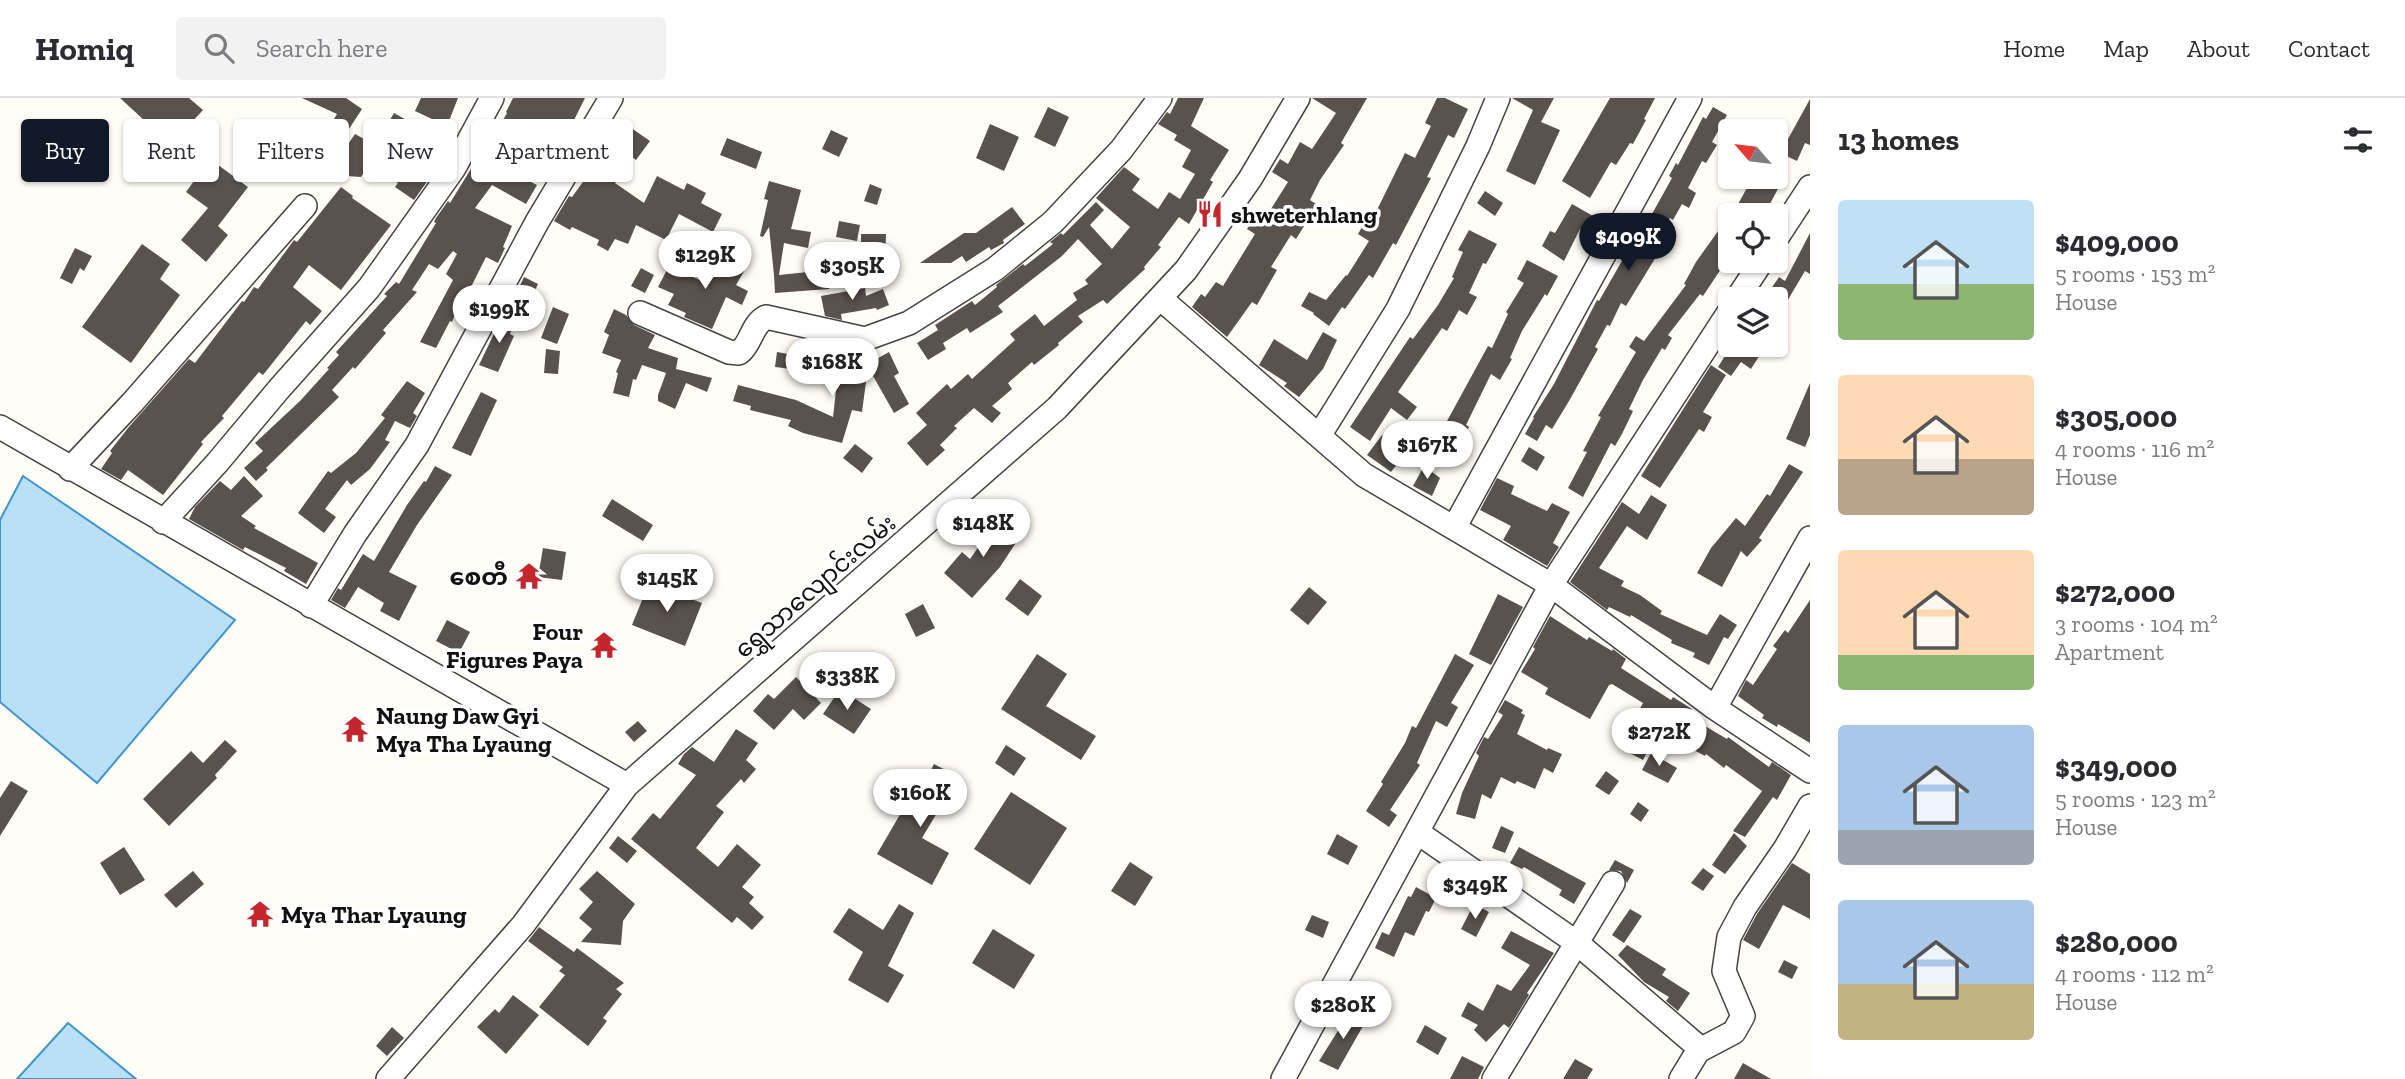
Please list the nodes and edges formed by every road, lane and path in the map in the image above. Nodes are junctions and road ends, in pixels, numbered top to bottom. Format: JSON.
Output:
{"nodes":[{"id":1,"x":492,"y":98,"type":"edge"},
{"id":2,"x":611,"y":98,"type":"edge"},
{"id":3,"x":1160,"y":98,"type":"edge"},
{"id":4,"x":1298,"y":98,"type":"edge"},
{"id":5,"x":1498,"y":98,"type":"edge"},
{"id":6,"x":1690,"y":98,"type":"edge"},
{"id":7,"x":1810,"y":187,"type":"edge"},
{"id":8,"x":305,"y":206,"type":"dead end"},
{"id":9,"x":1788,"y":221,"type":"edge"},
{"id":10,"x":1160,"y":298,"type":"junction"},
{"id":11,"x":640,"y":313,"type":"dead end"},
{"id":12,"x":1718,"y":329,"type":"edge"},
{"id":13,"x":0,"y":427,"type":"edge"},
{"id":14,"x":1319,"y":436,"type":"junction"},
{"id":15,"x":70,"y":469,"type":"junction"},
{"id":16,"x":163,"y":522,"type":"junction"},
{"id":17,"x":1454,"y":527,"type":"junction"},
{"id":18,"x":1810,"y":538,"type":"edge"},
{"id":19,"x":1551,"y":585,"type":"junction"},
{"id":20,"x":311,"y":606,"type":"junction"},
{"id":21,"x":1715,"y":709,"type":"junction"},
{"id":22,"x":1810,"y":771,"type":"edge"},
{"id":23,"x":627,"y":785,"type":"junction"},
{"id":24,"x":1810,"y":806,"type":"edge"},
{"id":25,"x":1417,"y":832,"type":"junction"},
{"id":26,"x":1613,"y":883,"type":"dead end"},
{"id":27,"x":1577,"y":943,"type":"junction"},
{"id":28,"x":1698,"y":1051,"type":"junction"},
{"id":29,"x":388,"y":1079,"type":"edge"},
{"id":30,"x":1283,"y":1079,"type":"edge"},
{"id":31,"x":1494,"y":1079,"type":"edge"},
{"id":32,"x":1681,"y":1079,"type":"edge"}],
"edges":[{"from":1,"to":16,"type":"street"},
{"from":2,"to":20,"type":"street"},
{"from":3,"to":11,"type":"street"},
{"from":4,"to":10,"type":"street","name":"ရွှေသာလျောင်းလမ်း"},
{"from":5,"to":14,"type":"street"},
{"from":6,"to":17,"type":"street"},
{"from":7,"to":9,"type":"street"},
{"from":8,"to":15,"type":"street"},
{"from":10,"to":14,"type":"street"},
{"from":10,"to":23,"type":"street","name":"ရွှေသာလျောင်းလမ်း"},
{"from":12,"to":19,"type":"street"},
{"from":13,"to":15,"type":"street"},
{"from":14,"to":17,"type":"street"},
{"from":15,"to":16,"type":"street"},
{"from":16,"to":20,"type":"street"},
{"from":17,"to":19,"type":"street"},
{"from":18,"to":21,"type":"street"},
{"from":19,"to":21,"type":"street"},
{"from":19,"to":25,"type":"street"},
{"from":20,"to":23,"type":"street"},
{"from":21,"to":22,"type":"street"},
{"from":23,"to":29,"type":"street","name":"ရွှေသာလျောင်းလမ်း"},
{"from":24,"to":28,"type":"street"},
{"from":25,"to":27,"type":"street"},
{"from":25,"to":30,"type":"street"},
{"from":26,"to":27,"type":"street"},
{"from":27,"to":28,"type":"street"},
{"from":27,"to":31,"type":"street"},
{"from":28,"to":32,"type":"street"}]}
